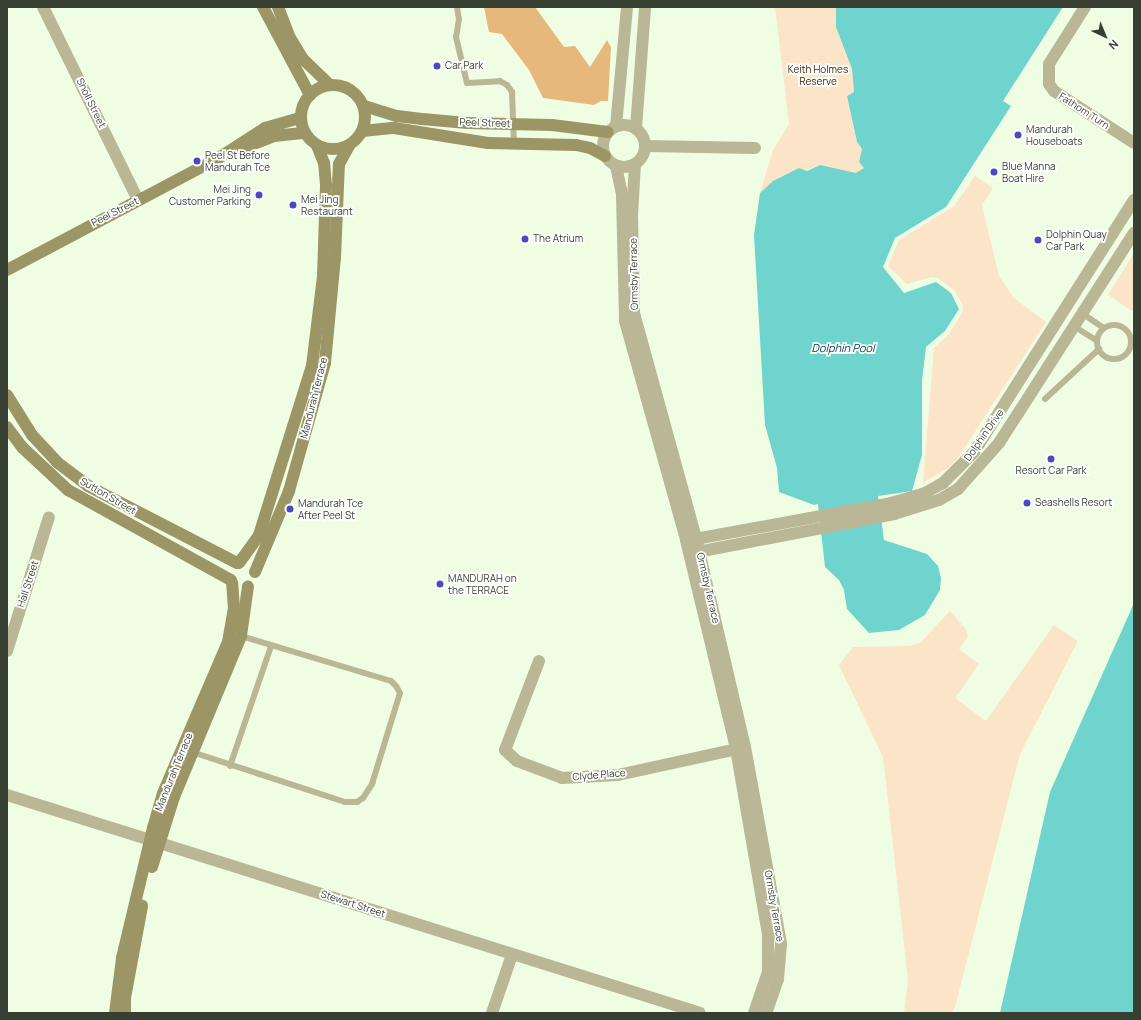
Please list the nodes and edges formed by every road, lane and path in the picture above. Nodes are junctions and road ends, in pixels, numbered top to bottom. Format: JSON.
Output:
{"nodes":[{"id":1,"x":43,"y":7,"type":"edge"},
{"id":2,"x":263,"y":7,"type":"edge"},
{"id":3,"x":278,"y":7,"type":"edge"},
{"id":4,"x":457,"y":7,"type":"edge"},
{"id":5,"x":627,"y":7,"type":"edge"},
{"id":6,"x":645,"y":7,"type":"edge"},
{"id":7,"x":1085,"y":7,"type":"edge"},
{"id":8,"x":330,"y":85,"type":"junction"},
{"id":9,"x":310,"y":95,"type":"junction"},
{"id":10,"x":364,"y":106,"type":"junction"},
{"id":11,"x":301,"y":118,"type":"junction"},
{"id":12,"x":515,"y":124,"type":"junction"},
{"id":13,"x":636,"y":128,"type":"junction"},
{"id":14,"x":612,"y":129,"type":"junction"},
{"id":15,"x":363,"y":131,"type":"junction"},
{"id":16,"x":305,"y":133,"type":"junction"},
{"id":17,"x":1134,"y":143,"type":"edge"},
{"id":18,"x":514,"y":144,"type":"junction"},
{"id":19,"x":317,"y":146,"type":"junction"},
{"id":20,"x":349,"y":146,"type":"junction"},
{"id":21,"x":645,"y":146,"type":"junction"},
{"id":22,"x":755,"y":148,"type":"dead end"},
{"id":23,"x":605,"y":156,"type":"junction"},
{"id":24,"x":220,"y":157,"type":"junction"},
{"id":25,"x":635,"y":164,"type":"junction"},
{"id":26,"x":616,"y":166,"type":"junction"},
{"id":27,"x":138,"y":200,"type":"junction"},
{"id":28,"x":1134,"y":200,"type":"edge"},
{"id":29,"x":1134,"y":233,"type":"edge"},
{"id":30,"x":8,"y":268,"type":"edge"},
{"id":31,"x":1083,"y":314,"type":"junction"},
{"id":32,"x":1075,"y":327,"type":"junction"},
{"id":33,"x":1104,"y":328,"type":"junction"},
{"id":34,"x":1097,"y":341,"type":"junction"},
{"id":35,"x":1133,"y":343,"type":"edge"},
{"id":36,"x":1099,"y":349,"type":"junction"},
{"id":37,"x":7,"y":395,"type":"edge"},
{"id":38,"x":1045,"y":399,"type":"dead end"},
{"id":39,"x":7,"y":427,"type":"edge"},
{"id":40,"x":910,"y":504,"type":"junction"},
{"id":41,"x":49,"y":517,"type":"dead end"},
{"id":42,"x":691,"y":539,"type":"junction"},
{"id":43,"x":694,"y":553,"type":"junction"},
{"id":44,"x":238,"y":563,"type":"junction"},
{"id":45,"x":255,"y":572,"type":"junction"},
{"id":46,"x":232,"y":582,"type":"junction"},
{"id":47,"x":248,"y":586,"type":"junction"},
{"id":48,"x":241,"y":636,"type":"junction"},
{"id":49,"x":271,"y":646,"type":"junction"},
{"id":50,"x":7,"y":651,"type":"edge"},
{"id":51,"x":539,"y":662,"type":"dead end"},
{"id":52,"x":741,"y":748,"type":"junction"},
{"id":53,"x":192,"y":752,"type":"junction"},
{"id":54,"x":230,"y":766,"type":"junction"},
{"id":55,"x":7,"y":795,"type":"edge"},
{"id":56,"x":154,"y":840,"type":"junction"},
{"id":57,"x":512,"y":955,"type":"junction"},
{"id":58,"x":115,"y":1013,"type":"edge"},
{"id":59,"x":125,"y":1013,"type":"edge"},
{"id":60,"x":492,"y":1013,"type":"edge"},
{"id":61,"x":700,"y":1013,"type":"edge"},
{"id":62,"x":754,"y":1013,"type":"edge"},
{"id":63,"x":766,"y":1013,"type":"edge"}],
"edges":[{"from":1,"to":27,"type":"street","name":"Sholl Street"},
{"from":2,"to":9,"type":"main road"},
{"from":3,"to":8,"type":"main road"},
{"from":4,"to":12,"type":"lane"},
{"from":5,"to":14,"type":"street"},
{"from":6,"to":13,"type":"street"},
{"from":7,"to":17,"type":"street","name":"Fathom Turn"},
{"from":8,"to":9,"type":"main road"},
{"from":8,"to":10,"type":"main road"},
{"from":9,"to":11,"type":"main road"},
{"from":10,"to":12,"type":"main road","name":"Peel Street"},
{"from":10,"to":15,"type":"main road"},
{"from":11,"to":16,"type":"main road"},
{"from":11,"to":24,"type":"main road","name":"Peel Street"},
{"from":12,"to":14,"type":"main road","name":"Peel Street"},
{"from":12,"to":18,"type":"lane"},
{"from":13,"to":14,"type":"street"},
{"from":13,"to":21,"type":"street"},
{"from":14,"to":23,"type":"street"},
{"from":15,"to":18,"type":"main road","name":"Peel Street"},
{"from":15,"to":20,"type":"main road"},
{"from":16,"to":19,"type":"main road"},
{"from":16,"to":24,"type":"main road","name":"Peel Street"},
{"from":18,"to":23,"type":"main road","name":"Peel Street"},
{"from":19,"to":20,"type":"main road"},
{"from":19,"to":44,"type":"main road","name":"Mandurah Terrace"},
{"from":20,"to":45,"type":"main road","name":"Mandurah Terrace"},
{"from":21,"to":22,"type":"street"},
{"from":21,"to":25,"type":"street"},
{"from":23,"to":26,"type":"street"},
{"from":24,"to":27,"type":"main road","name":"Peel Street"},
{"from":25,"to":26,"type":"street"},
{"from":25,"to":42,"type":"street","name":"Ormsby Terrace"},
{"from":26,"to":42,"type":"street","name":"Ormsby Terrace"},
{"from":27,"to":30,"type":"main road","name":"Peel Street"},
{"from":28,"to":40,"type":"street","name":"Dolphin Drive"},
{"from":29,"to":31,"type":"street","name":"Dolphin Drive"},
{"from":31,"to":32,"type":"street","name":"Dolphin Drive"},
{"from":31,"to":33,"type":"lane"},
{"from":32,"to":34,"type":"lane"},
{"from":32,"to":40,"type":"street","name":"Dolphin Drive"},
{"from":33,"to":34,"type":"lane"},
{"from":33,"to":35,"type":"lane"},
{"from":34,"to":36,"type":"lane"},
{"from":35,"to":36,"type":"lane"},
{"from":36,"to":38,"type":"lane"},
{"from":37,"to":44,"type":"main road","name":"Sutton Street"},
{"from":39,"to":46,"type":"main road","name":"Sutton Street"},
{"from":40,"to":42,"type":"street","name":"Dolphin Drive"},
{"from":40,"to":43,"type":"street","name":"Dolphin Drive"},
{"from":41,"to":50,"type":"street","name":"Hall Street"},
{"from":42,"to":43,"type":"street","name":"Ormsby Terrace"},
{"from":43,"to":52,"type":"street","name":"Ormsby Terrace"},
{"from":44,"to":45,"type":"main road"},
{"from":44,"to":46,"type":"main road"},
{"from":45,"to":47,"type":"main road"},
{"from":46,"to":47,"type":"main road"},
{"from":46,"to":56,"type":"main road","name":"Mandurah Terrace"},
{"from":47,"to":48,"type":"main road","name":"Mandurah Terrace"},
{"from":48,"to":49,"type":"lane"},
{"from":48,"to":53,"type":"main road","name":"Mandurah Terrace"},
{"from":49,"to":54,"type":"lane"},
{"from":49,"to":54,"type":"lane"},
{"from":51,"to":52,"type":"street","name":"Clyde Place"},
{"from":52,"to":62,"type":"street","name":"Ormsby Terrace"},
{"from":52,"to":63,"type":"street","name":"Ormsby Terrace"},
{"from":53,"to":54,"type":"lane"},
{"from":53,"to":56,"type":"main road","name":"Mandurah Terrace"},
{"from":55,"to":56,"type":"street","name":"Stewart Street"},
{"from":56,"to":57,"type":"street","name":"Stewart Street"},
{"from":56,"to":58,"type":"main road","name":"Mandurah Terrace"},
{"from":56,"to":59,"type":"main road","name":"Mandurah Terrace"},
{"from":57,"to":60,"type":"street"},
{"from":57,"to":61,"type":"street","name":"Stewart Street"}]}
